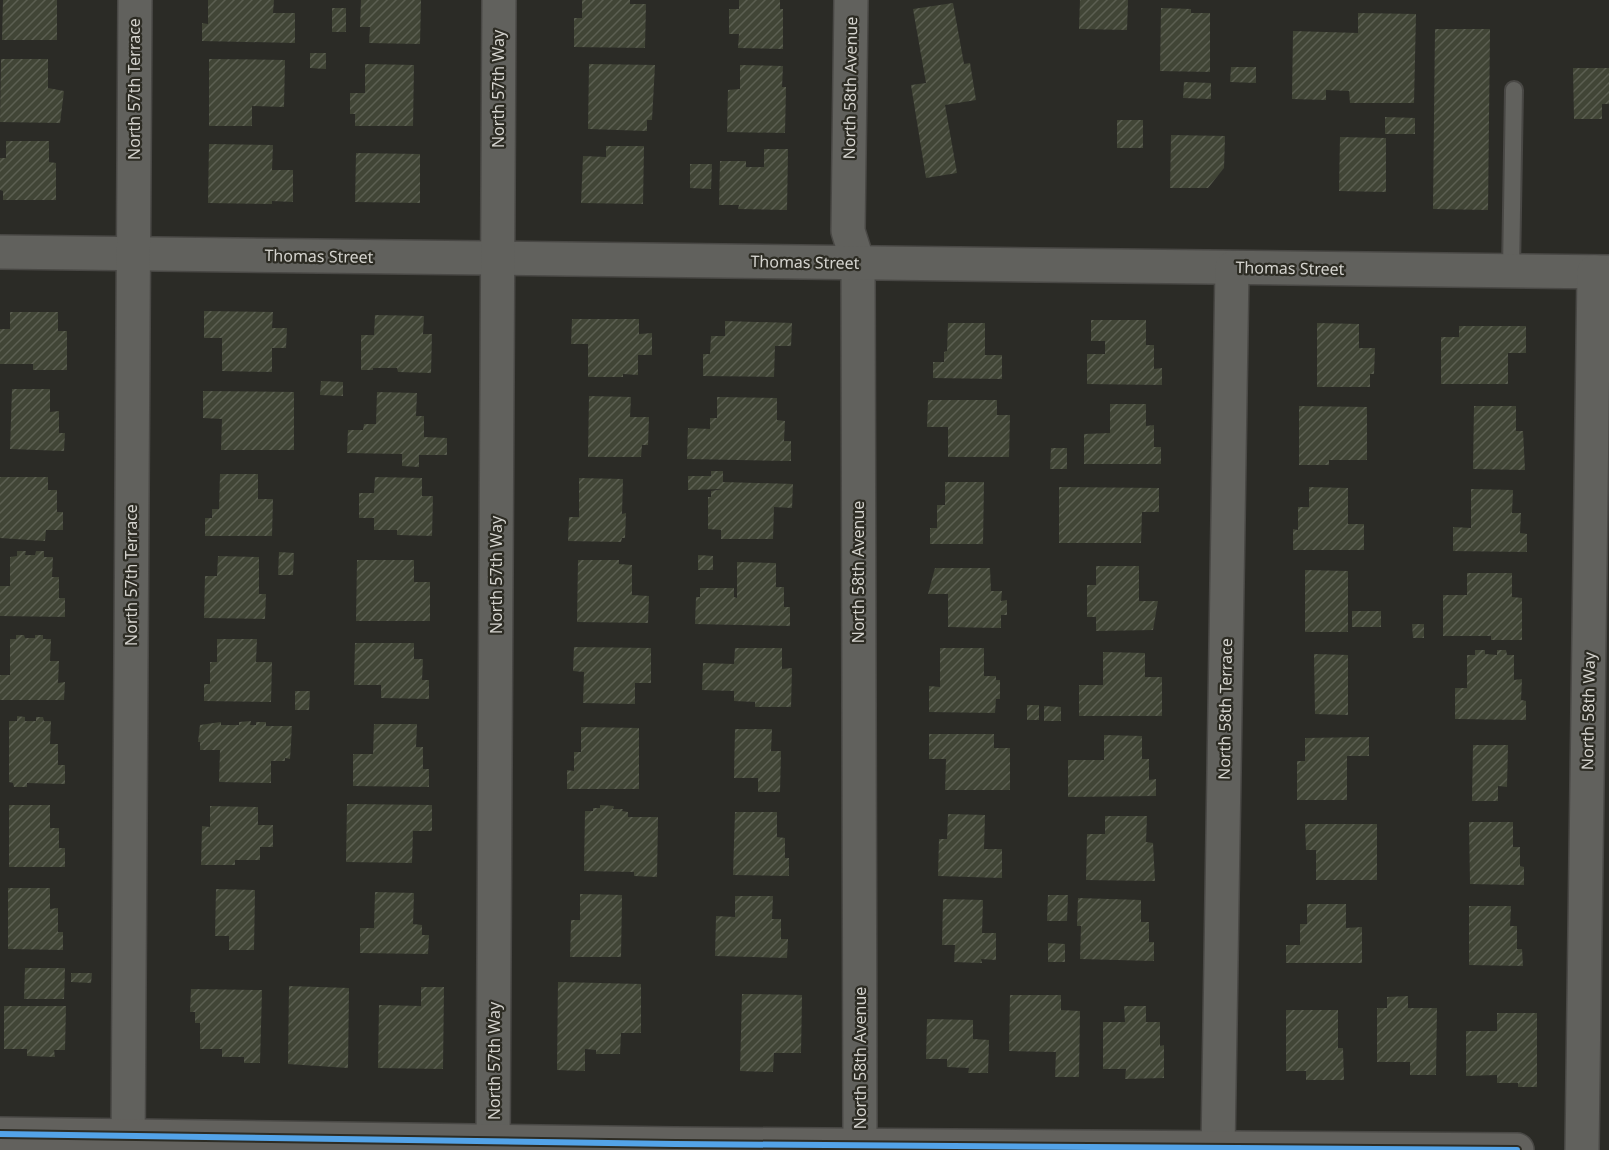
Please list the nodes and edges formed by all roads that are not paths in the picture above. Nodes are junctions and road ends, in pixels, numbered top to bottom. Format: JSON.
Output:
{"nodes":[{"id":1,"x":135,"y":0,"type":"edge"},
{"id":2,"x":499,"y":0,"type":"edge"},
{"id":3,"x":851,"y":0,"type":"edge"},
{"id":4,"x":1514,"y":90,"type":"dead end"},
{"id":5,"x":0,"y":252,"type":"edge"},
{"id":6,"x":133,"y":254,"type":"junction"},
{"id":7,"x":497,"y":259,"type":"junction"},
{"id":8,"x":858,"y":263,"type":"junction"},
{"id":9,"x":1232,"y":268,"type":"junction"},
{"id":10,"x":1511,"y":271,"type":"junction"},
{"id":11,"x":1601,"y":272,"type":"edge"},
{"id":12,"x":0,"y":1134,"type":"edge"},
{"id":13,"x":128,"y":1143,"type":"edge"},
{"id":14,"x":493,"y":1146,"type":"edge"},
{"id":15,"x":860,"y":1146,"type":"junction"},
{"id":16,"x":675,"y":1147,"type":"edge"},
{"id":17,"x":1218,"y":1149,"type":"edge"},
{"id":18,"x":1517,"y":1150,"type":"edge"},
{"id":19,"x":1582,"y":1150,"type":"edge"}],
"edges":[{"from":1,"to":6,"type":"street","name":"North 57th Terrace"},
{"from":2,"to":7,"type":"street","name":"North 57th Way"},
{"from":3,"to":8,"type":"street","name":"North 58th Avenue"},
{"from":4,"to":10,"type":"lane"},
{"from":5,"to":6,"type":"street","name":"Thomas Street"},
{"from":6,"to":7,"type":"street","name":"Thomas Street"},
{"from":6,"to":13,"type":"street","name":"North 57th Terrace"},
{"from":7,"to":8,"type":"street","name":"Thomas Street"},
{"from":7,"to":14,"type":"street","name":"North 57th Way"},
{"from":8,"to":9,"type":"street","name":"Thomas Street"},
{"from":8,"to":15,"type":"street","name":"North 58th Avenue"},
{"from":9,"to":10,"type":"street","name":"Thomas Street"},
{"from":9,"to":17,"type":"street","name":"North 58th Terrace"},
{"from":10,"to":11,"type":"street","name":"Thomas Street"},
{"from":11,"to":19,"type":"street","name":"North 58th Way"},
{"from":12,"to":13,"type":"main road"},
{"from":13,"to":14,"type":"main road"},
{"from":14,"to":16,"type":"main road"},
{"from":15,"to":16,"type":"main road"},
{"from":15,"to":17,"type":"main road"},
{"from":17,"to":18,"type":"main road"}]}
